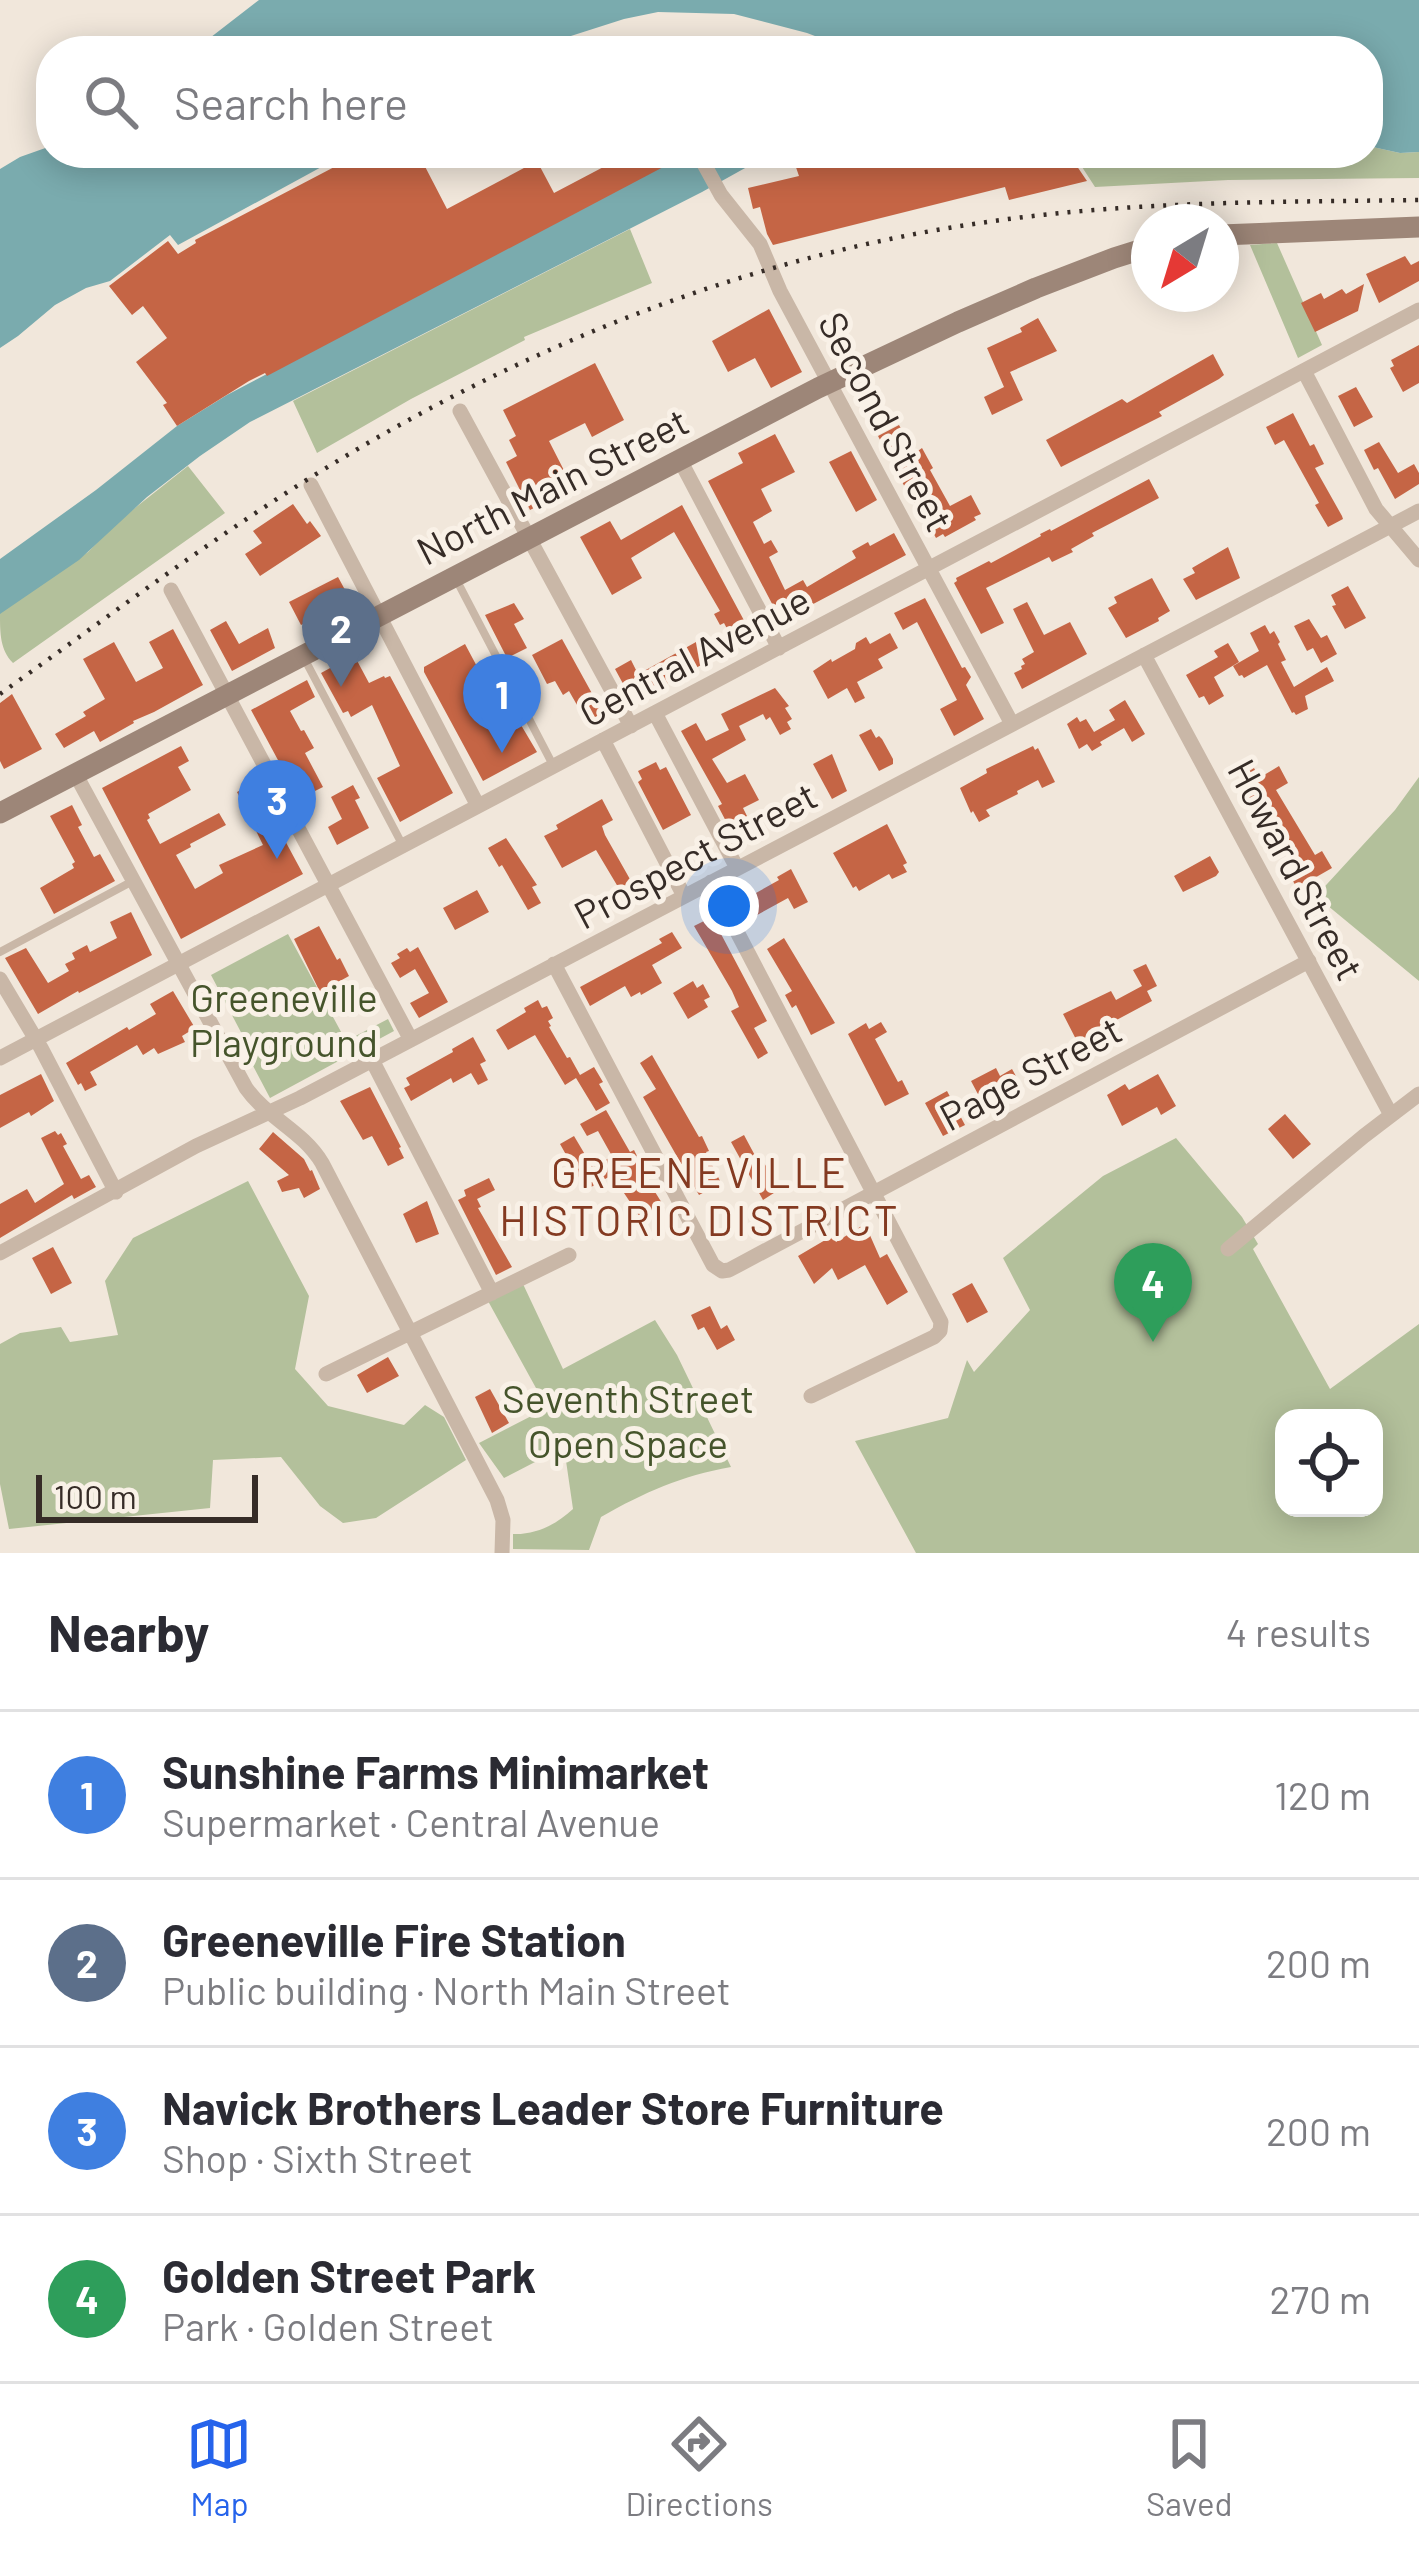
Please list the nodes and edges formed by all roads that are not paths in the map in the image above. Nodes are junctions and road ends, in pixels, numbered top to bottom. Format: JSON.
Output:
{"nodes":[{"id":1,"x":706,"y":168,"type":"edge"},
{"id":2,"x":1419,"y":227,"type":"edge"},
{"id":3,"x":1239,"y":234,"type":"edge"},
{"id":4,"x":1131,"y":253,"type":"edge"},
{"id":5,"x":1419,"y":310,"type":"edge"},
{"id":6,"x":1304,"y":371,"type":"junction"},
{"id":7,"x":830,"y":382,"type":"junction"},
{"id":8,"x":460,"y":411,"type":"dead end"},
{"id":9,"x":680,"y":460,"type":"junction"},
{"id":10,"x":311,"y":485,"type":"dead end"},
{"id":11,"x":1419,"y":511,"type":"edge"},
{"id":12,"x":1389,"y":526,"type":"junction"},
{"id":13,"x":529,"y":538,"type":"junction"},
{"id":14,"x":1419,"y":560,"type":"edge"},
{"id":15,"x":929,"y":568,"type":"junction"},
{"id":16,"x":455,"y":576,"type":"junction"},
{"id":17,"x":171,"y":590,"type":"dead end"},
{"id":18,"x":378,"y":616,"type":"junction"},
{"id":19,"x":779,"y":648,"type":"junction"},
{"id":20,"x":1144,"y":655,"type":"junction"},
{"id":21,"x":303,"y":656,"type":"junction"},
{"id":22,"x":227,"y":696,"type":"junction"},
{"id":23,"x":655,"y":713,"type":"junction"},
{"id":24,"x":1012,"y":724,"type":"junction"},
{"id":25,"x":631,"y":726,"type":"junction"},
{"id":26,"x":603,"y":740,"type":"junction"},
{"id":27,"x":554,"y":766,"type":"junction"},
{"id":28,"x":76,"y":775,"type":"junction"},
{"id":29,"x":478,"y":806,"type":"junction"},
{"id":30,"x":0,"y":813,"type":"edge"},
{"id":31,"x":403,"y":846,"type":"junction"},
{"id":32,"x":737,"y":868,"type":"junction"},
{"id":33,"x":133,"y":881,"type":"junction"},
{"id":34,"x":711,"y":882,"type":"junction"},
{"id":35,"x":328,"y":885,"type":"junction"},
{"id":36,"x":685,"y":896,"type":"junction"},
{"id":37,"x":0,"y":952,"type":"edge"},
{"id":38,"x":1309,"y":961,"type":"junction"},
{"id":39,"x":178,"y":964,"type":"junction"},
{"id":40,"x":554,"y":964,"type":"junction"},
{"id":41,"x":0,"y":979,"type":"edge"},
{"id":42,"x":36,"y":1039,"type":"junction"},
{"id":43,"x":411,"y":1040,"type":"junction"},
{"id":44,"x":0,"y":1058,"type":"edge"},
{"id":45,"x":372,"y":1060,"type":"junction"},
{"id":46,"x":1419,"y":1094,"type":"edge"},
{"id":47,"x":268,"y":1112,"type":"junction"},
{"id":48,"x":1391,"y":1115,"type":"junction"},
{"id":49,"x":116,"y":1192,"type":"junction"},
{"id":50,"x":874,"y":1193,"type":"junction"},
{"id":51,"x":1228,"y":1249,"type":"dead end"},
{"id":52,"x":0,"y":1253,"type":"edge"},
{"id":53,"x":569,"y":1255,"type":"dead end"},
{"id":54,"x":492,"y":1293,"type":"junction"},
{"id":55,"x":410,"y":1333,"type":"junction"},
{"id":56,"x":326,"y":1374,"type":"dead end"},
{"id":57,"x":811,"y":1396,"type":"dead end"},
{"id":58,"x":502,"y":1553,"type":"edge"}],
"edges":[{"from":1,"to":7,"type":"street","name":"Second Street"},
{"from":2,"to":3,"type":"main road"},
{"from":4,"to":7,"type":"main road","name":"North Main Street"},
{"from":5,"to":6,"type":"street","name":"Central Avenue"},
{"from":6,"to":12,"type":"street"},
{"from":6,"to":15,"type":"street","name":"Central Avenue"},
{"from":7,"to":9,"type":"main road","name":"North Main Street"},
{"from":7,"to":15,"type":"street","name":"Second Street"},
{"from":8,"to":13,"type":"street"},
{"from":9,"to":13,"type":"main road","name":"North Main Street"},
{"from":9,"to":19,"type":"street"},
{"from":10,"to":18,"type":"street"},
{"from":11,"to":12,"type":"street","name":"Prospect Street"},
{"from":12,"to":14,"type":"street"},
{"from":12,"to":20,"type":"street","name":"Prospect Street"},
{"from":13,"to":16,"type":"main road","name":"North Main Street"},
{"from":13,"to":25,"type":"street"},
{"from":15,"to":19,"type":"street","name":"Central Avenue"},
{"from":15,"to":24,"type":"street","name":"Second Street"},
{"from":16,"to":18,"type":"main road","name":"North Main Street"},
{"from":16,"to":27,"type":"lane"},
{"from":17,"to":22,"type":"street"},
{"from":18,"to":21,"type":"main road","name":"North Main Street"},
{"from":18,"to":29,"type":"street"},
{"from":19,"to":23,"type":"street","name":"Central Avenue"},
{"from":20,"to":24,"type":"street","name":"Prospect Street"},
{"from":20,"to":38,"type":"street","name":"Howard Street"},
{"from":21,"to":22,"type":"main road","name":"North Main Street"},
{"from":21,"to":31,"type":"lane"},
{"from":22,"to":28,"type":"main road","name":"North Main Street"},
{"from":22,"to":35,"type":"street"},
{"from":23,"to":25,"type":"street","name":"Central Avenue"},
{"from":23,"to":32,"type":"street"},
{"from":24,"to":32,"type":"street","name":"Prospect Street"},
{"from":25,"to":26,"type":"street","name":"Central Avenue"},
{"from":26,"to":27,"type":"street","name":"Central Avenue"},
{"from":26,"to":36,"type":"street"},
{"from":27,"to":29,"type":"street","name":"Central Avenue"},
{"from":28,"to":30,"type":"main road","name":"North Main Street"},
{"from":28,"to":33,"type":"street"},
{"from":29,"to":31,"type":"street","name":"Central Avenue"},
{"from":31,"to":35,"type":"street","name":"Central Avenue"},
{"from":32,"to":34,"type":"street","name":"Prospect Street"},
{"from":33,"to":37,"type":"lane"},
{"from":33,"to":39,"type":"street"},
{"from":34,"to":36,"type":"street","name":"Prospect Street"},
{"from":34,"to":50,"type":"street"},
{"from":35,"to":39,"type":"street","name":"Central Avenue"},
{"from":35,"to":43,"type":"street"},
{"from":36,"to":40,"type":"street","name":"Prospect Street"},
{"from":38,"to":48,"type":"street","name":"Howard Street"},
{"from":38,"to":50,"type":"street","name":"Page Street"},
{"from":39,"to":42,"type":"street","name":"Central Avenue"},
{"from":39,"to":47,"type":"street"},
{"from":40,"to":43,"type":"street","name":"Prospect Street"},
{"from":40,"to":50,"type":"street","name":"Page Street"},
{"from":41,"to":42,"type":"street"},
{"from":42,"to":44,"type":"street","name":"Central Avenue"},
{"from":42,"to":49,"type":"street"},
{"from":43,"to":45,"type":"street","name":"Prospect Street"},
{"from":45,"to":47,"type":"street","name":"Prospect Street"},
{"from":45,"to":54,"type":"street"},
{"from":46,"to":48,"type":"street"},
{"from":47,"to":49,"type":"street","name":"Prospect Street"},
{"from":47,"to":55,"type":"street"},
{"from":48,"to":51,"type":"street"},
{"from":49,"to":52,"type":"street","name":"Prospect Street"},
{"from":50,"to":57,"type":"street"},
{"from":53,"to":54,"type":"street"},
{"from":54,"to":55,"type":"street"},
{"from":55,"to":56,"type":"street"},
{"from":55,"to":58,"type":"street"}]}
